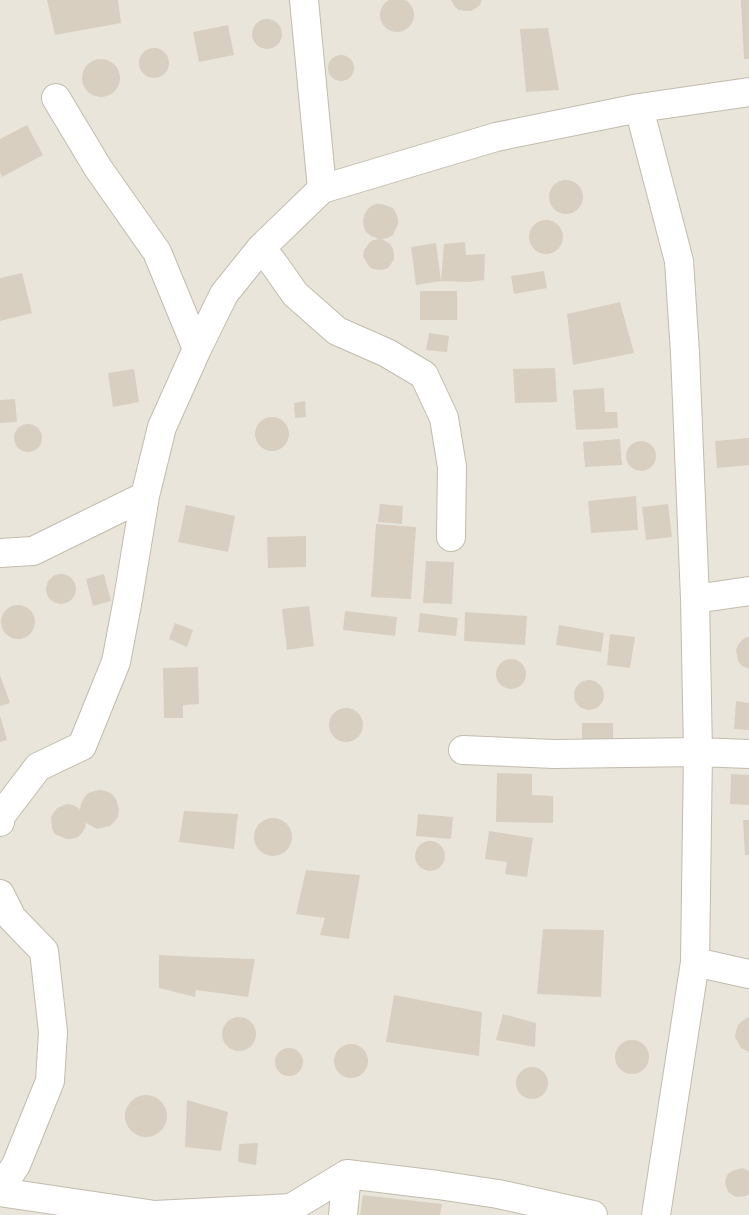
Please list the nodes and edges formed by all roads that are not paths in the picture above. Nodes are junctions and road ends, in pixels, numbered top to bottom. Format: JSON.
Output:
{"nodes":[{"id":1,"x":304,"y":0,"type":"edge"},
{"id":2,"x":749,"y":92,"type":"edge"},
{"id":3,"x":56,"y":98,"type":"dead end"},
{"id":4,"x":639,"y":108,"type":"junction"},
{"id":5,"x":322,"y":189,"type":"junction"},
{"id":6,"x":261,"y":248,"type":"junction"},
{"id":7,"x":197,"y":348,"type":"junction"},
{"id":8,"x":145,"y":496,"type":"junction"},
{"id":9,"x":451,"y":537,"type":"dead end"},
{"id":10,"x":0,"y":553,"type":"edge"},
{"id":11,"x":749,"y":591,"type":"edge"},
{"id":12,"x":695,"y":599,"type":"junction"},
{"id":13,"x":463,"y":750,"type":"dead end"},
{"id":14,"x":698,"y":752,"type":"junction"},
{"id":15,"x":749,"y":754,"type":"edge"},
{"id":16,"x":0,"y":822,"type":"edge"},
{"id":17,"x":0,"y":894,"type":"edge"},
{"id":18,"x":695,"y":962,"type":"junction"},
{"id":19,"x":749,"y":974,"type":"edge"},
{"id":20,"x":347,"y":1174,"type":"junction"},
{"id":21,"x":0,"y":1190,"type":"edge"},
{"id":22,"x":343,"y":1215,"type":"edge"},
{"id":23,"x":592,"y":1215,"type":"edge"},
{"id":24,"x":656,"y":1215,"type":"edge"}],
"edges":[{"from":1,"to":5,"type":"street"},
{"from":2,"to":4,"type":"street"},
{"from":3,"to":7,"type":"street"},
{"from":4,"to":5,"type":"street"},
{"from":4,"to":12,"type":"street"},
{"from":5,"to":6,"type":"street"},
{"from":6,"to":7,"type":"street"},
{"from":6,"to":9,"type":"street"},
{"from":7,"to":8,"type":"street"},
{"from":8,"to":10,"type":"street"},
{"from":8,"to":16,"type":"street"},
{"from":11,"to":12,"type":"street"},
{"from":12,"to":14,"type":"street"},
{"from":13,"to":14,"type":"street"},
{"from":14,"to":15,"type":"street"},
{"from":14,"to":18,"type":"street"},
{"from":17,"to":21,"type":"street"},
{"from":18,"to":19,"type":"street"},
{"from":18,"to":24,"type":"street"},
{"from":20,"to":21,"type":"street"},
{"from":20,"to":22,"type":"street"},
{"from":20,"to":23,"type":"street"}]}
